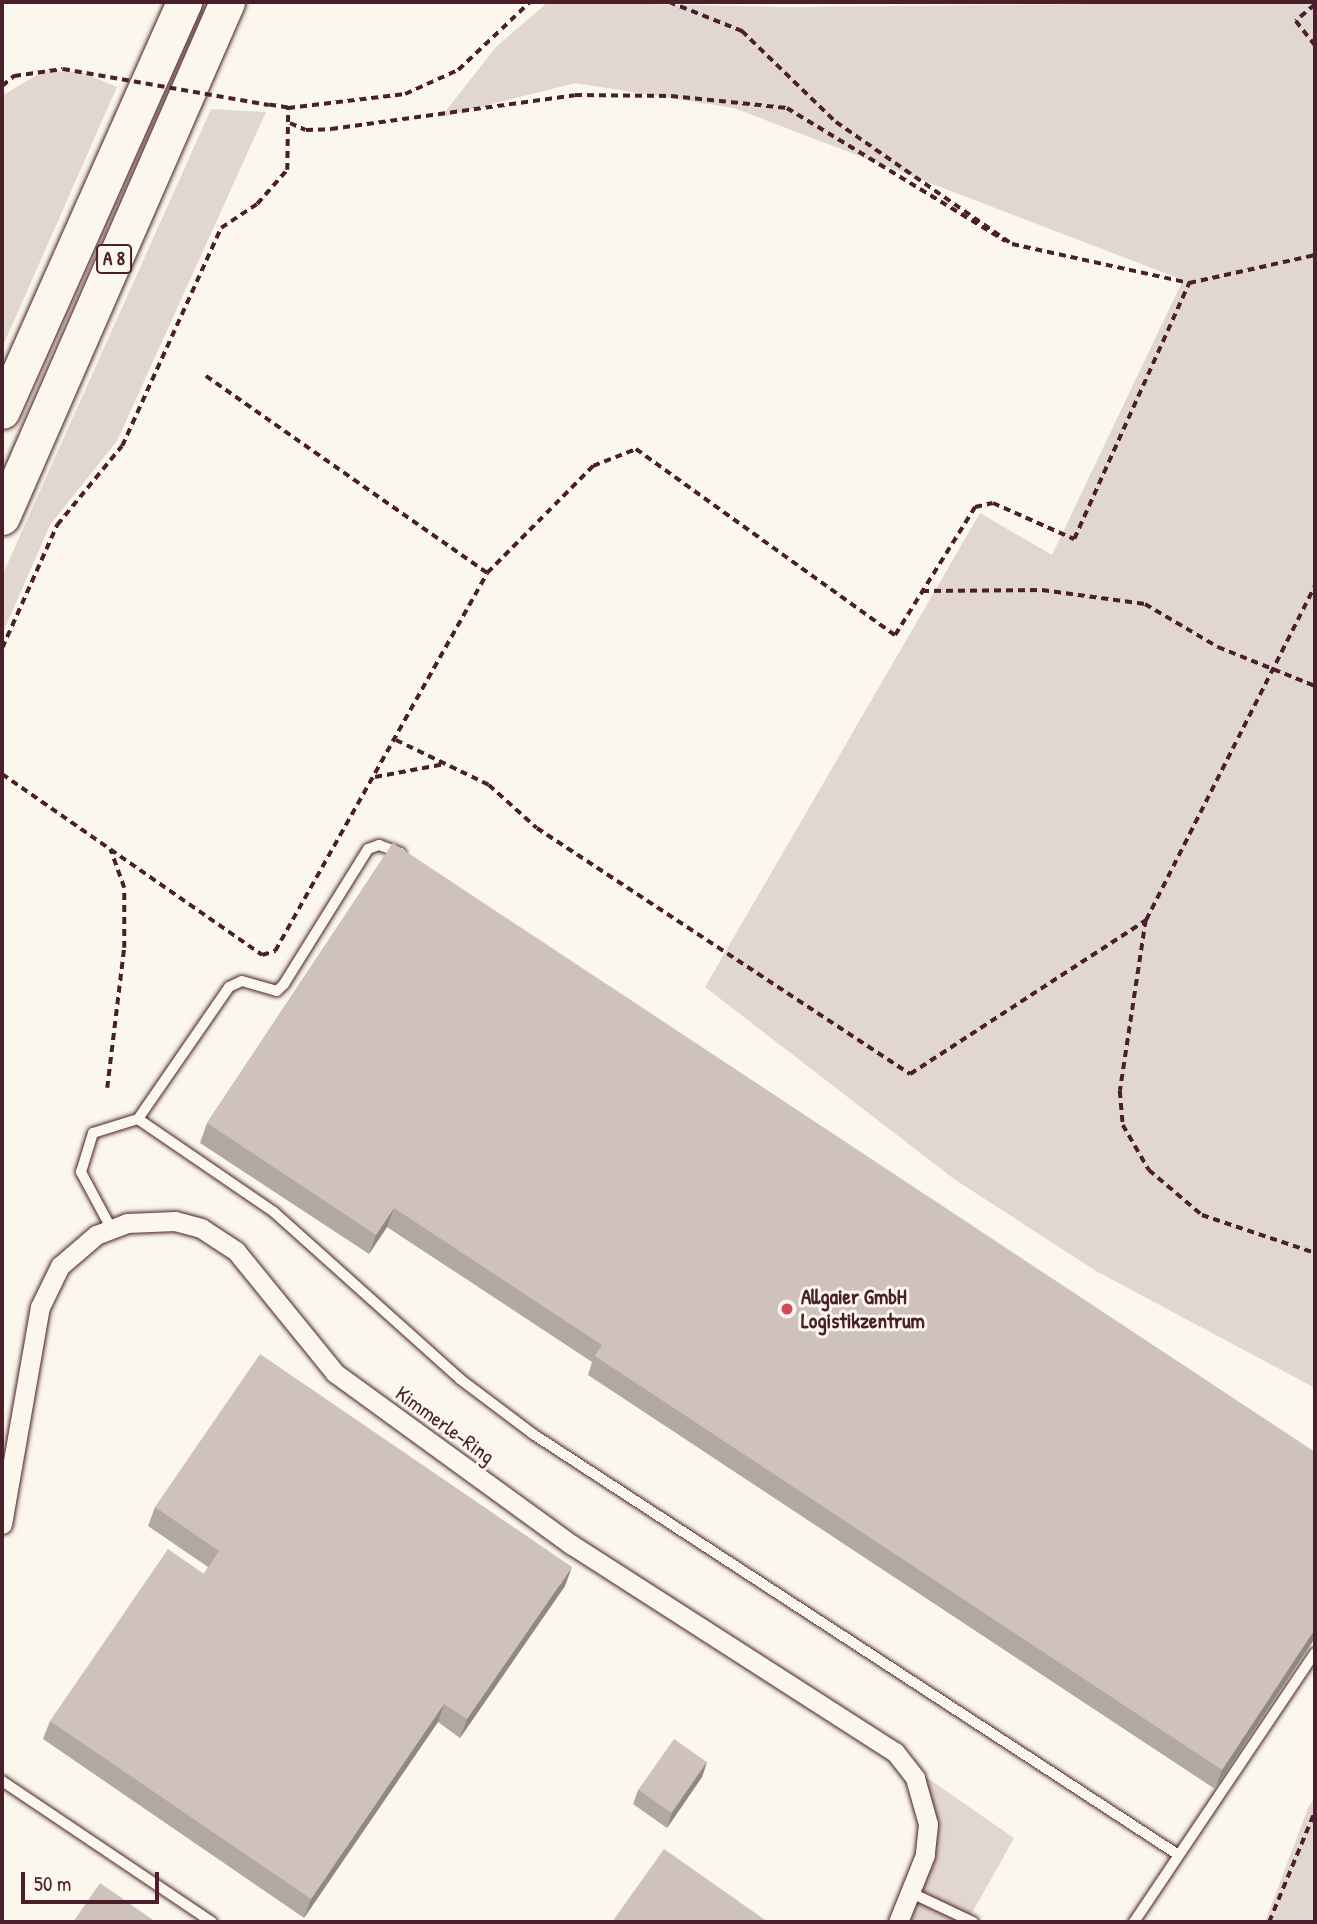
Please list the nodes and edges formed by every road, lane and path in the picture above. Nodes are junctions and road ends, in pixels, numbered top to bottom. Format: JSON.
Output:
{"nodes":[{"id":1,"x":184,"y":2,"type":"edge"},
{"id":2,"x":227,"y":2,"type":"edge"},
{"id":3,"x":530,"y":2,"type":"edge"},
{"id":4,"x":669,"y":2,"type":"edge"},
{"id":5,"x":1315,"y":5,"type":"edge"},
{"id":6,"x":1315,"y":45,"type":"edge"},
{"id":7,"x":2,"y":86,"type":"edge"},
{"id":8,"x":288,"y":108,"type":"junction"},
{"id":9,"x":290,"y":123,"type":"junction"},
{"id":10,"x":1006,"y":241,"type":"junction"},
{"id":11,"x":1315,"y":255,"type":"edge"},
{"id":12,"x":1189,"y":283,"type":"junction"},
{"id":13,"x":206,"y":376,"type":"dead end"},
{"id":14,"x":2,"y":411,"type":"edge"},
{"id":15,"x":2,"y":517,"type":"edge"},
{"id":16,"x":487,"y":573,"type":"junction"},
{"id":17,"x":1315,"y":586,"type":"edge"},
{"id":18,"x":922,"y":591,"type":"junction"},
{"id":19,"x":2,"y":648,"type":"edge"},
{"id":20,"x":1277,"y":671,"type":"junction"},
{"id":21,"x":1315,"y":687,"type":"edge"},
{"id":22,"x":396,"y":740,"type":"junction"},
{"id":23,"x":447,"y":764,"type":"junction"},
{"id":24,"x":2,"y":774,"type":"edge"},
{"id":25,"x":375,"y":777,"type":"junction"},
{"id":26,"x":109,"y":847,"type":"junction"},
{"id":27,"x":408,"y":860,"type":"edge"},
{"id":28,"x":1146,"y":920,"type":"junction"},
{"id":29,"x":107,"y":1088,"type":"dead end"},
{"id":30,"x":138,"y":1119,"type":"junction"},
{"id":31,"x":111,"y":1228,"type":"junction"},
{"id":32,"x":1315,"y":1252,"type":"edge"},
{"id":33,"x":2,"y":1524,"type":"edge"},
{"id":34,"x":1315,"y":1653,"type":"edge"},
{"id":35,"x":2,"y":1781,"type":"edge"},
{"id":36,"x":1315,"y":1811,"type":"edge"},
{"id":37,"x":1177,"y":1854,"type":"junction"},
{"id":38,"x":918,"y":1896,"type":"dead end"},
{"id":39,"x":212,"y":1922,"type":"edge"},
{"id":40,"x":898,"y":1922,"type":"edge"},
{"id":41,"x":973,"y":1922,"type":"edge"},
{"id":42,"x":1134,"y":1922,"type":"edge"},
{"id":43,"x":1269,"y":1922,"type":"edge"}],
"edges":[{"from":1,"to":14,"type":"highway","number":"A 8"},
{"from":2,"to":15,"type":"highway","number":"A 8"},
{"from":3,"to":8,"type":"path"},
{"from":4,"to":10,"type":"path"},
{"from":5,"to":6,"type":"path"},
{"from":7,"to":8,"type":"path","bridge":true},
{"from":8,"to":9,"type":"path"},
{"from":9,"to":10,"type":"path"},
{"from":9,"to":19,"type":"path"},
{"from":10,"to":12,"type":"path"},
{"from":11,"to":12,"type":"path"},
{"from":12,"to":18,"type":"path"},
{"from":13,"to":16,"type":"path"},
{"from":16,"to":18,"type":"path"},
{"from":16,"to":22,"type":"path"},
{"from":17,"to":20,"type":"path"},
{"from":18,"to":20,"type":"path"},
{"from":20,"to":21,"type":"path"},
{"from":20,"to":28,"type":"path"},
{"from":22,"to":23,"type":"path"},
{"from":22,"to":25,"type":"path"},
{"from":23,"to":25,"type":"path"},
{"from":23,"to":28,"type":"path"},
{"from":24,"to":26,"type":"path"},
{"from":25,"to":26,"type":"path"},
{"from":26,"to":29,"type":"path"},
{"from":27,"to":30,"type":"lane"},
{"from":28,"to":32,"type":"path"},
{"from":30,"to":31,"type":"lane"},
{"from":30,"to":37,"type":"lane"},
{"from":31,"to":33,"type":"street","name":"Kimmerle-Ring"},
{"from":31,"to":40,"type":"street","name":"Kimmerle-Ring"},
{"from":34,"to":37,"type":"lane"},
{"from":35,"to":39,"type":"lane"},
{"from":36,"to":43,"type":"path"},
{"from":37,"to":42,"type":"lane"},
{"from":38,"to":41,"type":"lane"}]}
